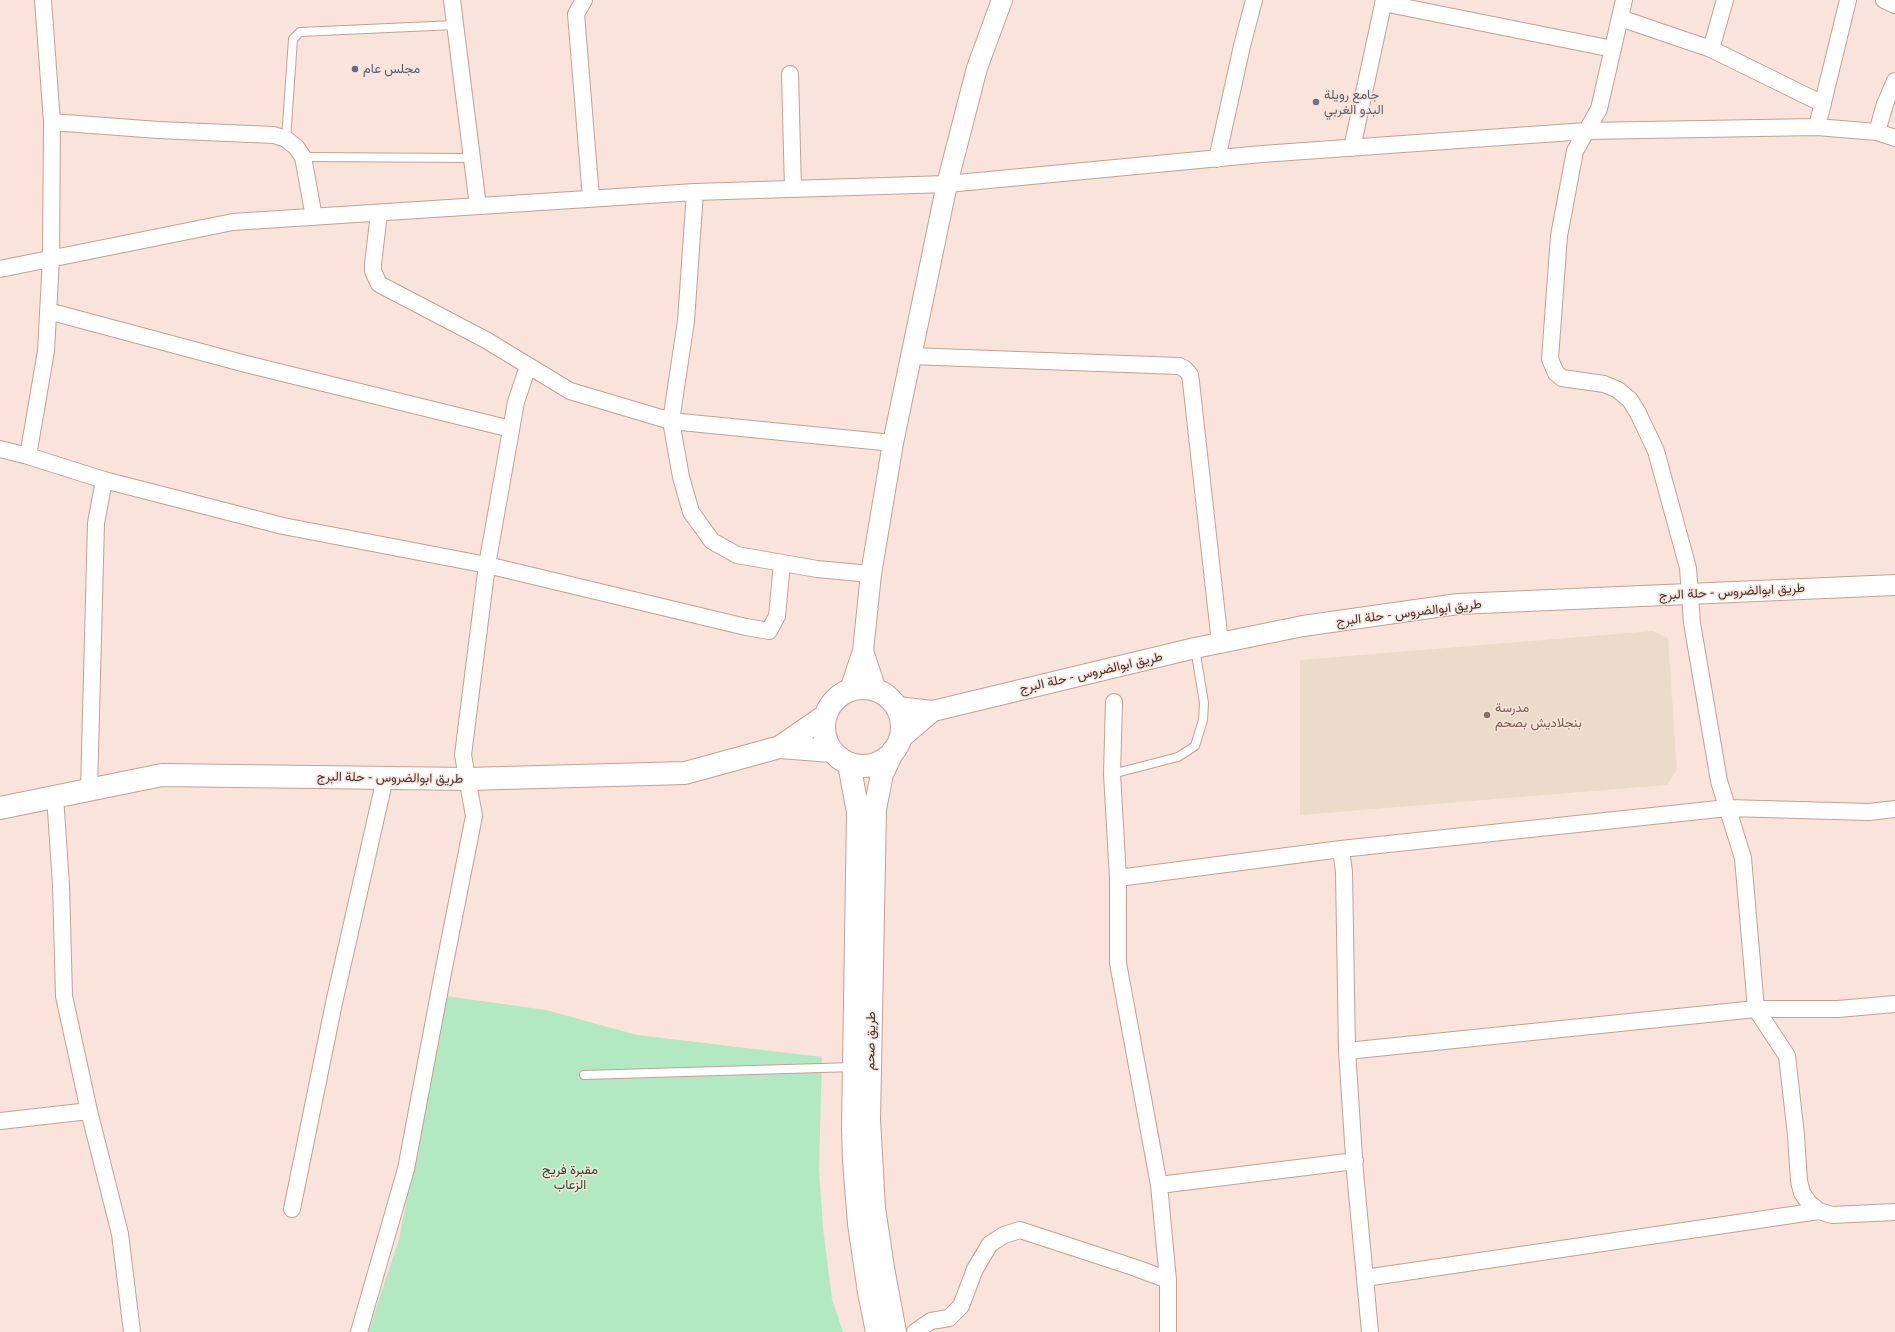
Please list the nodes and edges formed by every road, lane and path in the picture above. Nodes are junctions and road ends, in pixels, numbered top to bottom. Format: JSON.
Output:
{"nodes":[{"id":1,"x":43,"y":0,"type":"edge"},
{"id":2,"x":452,"y":0,"type":"edge"},
{"id":3,"x":584,"y":0,"type":"edge"},
{"id":4,"x":1002,"y":0,"type":"edge"},
{"id":5,"x":1254,"y":0,"type":"edge"},
{"id":6,"x":1624,"y":0,"type":"edge"},
{"id":7,"x":1725,"y":0,"type":"edge"},
{"id":8,"x":1848,"y":0,"type":"edge"},
{"id":9,"x":1884,"y":0,"type":"edge"},
{"id":10,"x":1383,"y":1,"type":"edge"},
{"id":11,"x":1895,"y":5,"type":"edge"},
{"id":12,"x":1620,"y":18,"type":"junction"},
{"id":13,"x":455,"y":25,"type":"junction"},
{"id":14,"x":1613,"y":49,"type":"junction"},
{"id":15,"x":1711,"y":49,"type":"junction"},
{"id":16,"x":790,"y":74,"type":"dead end"},
{"id":17,"x":1895,"y":81,"type":"edge"},
{"id":18,"x":1823,"y":104,"type":"junction"},
{"id":19,"x":52,"y":122,"type":"junction"},
{"id":20,"x":1817,"y":127,"type":"junction"},
{"id":21,"x":1586,"y":132,"type":"junction"},
{"id":22,"x":1877,"y":132,"type":"junction"},
{"id":23,"x":1895,"y":138,"type":"edge"},
{"id":24,"x":286,"y":139,"type":"junction"},
{"id":25,"x":1352,"y":148,"type":"junction"},
{"id":26,"x":303,"y":157,"type":"junction"},
{"id":27,"x":472,"y":158,"type":"junction"},
{"id":28,"x":1217,"y":159,"type":"junction"},
{"id":29,"x":947,"y":184,"type":"junction"},
{"id":30,"x":793,"y":189,"type":"junction"},
{"id":31,"x":695,"y":192,"type":"junction"},
{"id":32,"x":592,"y":198,"type":"junction"},
{"id":33,"x":478,"y":206,"type":"junction"},
{"id":34,"x":379,"y":212,"type":"junction"},
{"id":35,"x":314,"y":217,"type":"junction"},
{"id":36,"x":51,"y":258,"type":"junction"},
{"id":37,"x":0,"y":268,"type":"edge"},
{"id":38,"x":48,"y":312,"type":"junction"},
{"id":39,"x":911,"y":356,"type":"junction"},
{"id":40,"x":528,"y":366,"type":"junction"},
{"id":41,"x":671,"y":421,"type":"junction"},
{"id":42,"x":511,"y":429,"type":"junction"},
{"id":43,"x":893,"y":443,"type":"junction"},
{"id":44,"x":0,"y":449,"type":"edge"},
{"id":45,"x":28,"y":456,"type":"junction"},
{"id":46,"x":104,"y":480,"type":"junction"},
{"id":47,"x":782,"y":563,"type":"junction"},
{"id":48,"x":487,"y":565,"type":"junction"},
{"id":49,"x":871,"y":574,"type":"junction"},
{"id":50,"x":1895,"y":585,"type":"edge"},
{"id":51,"x":1690,"y":594,"type":"junction"},
{"id":52,"x":1220,"y":643,"type":"junction"},
{"id":53,"x":1195,"y":648,"type":"junction"},
{"id":54,"x":862,"y":651,"type":"junction"},
{"id":55,"x":850,"y":690,"type":"junction"},
{"id":56,"x":876,"y":690,"type":"junction"},
{"id":57,"x":1114,"y":702,"type":"dead end"},
{"id":58,"x":897,"y":707,"type":"junction"},
{"id":59,"x":933,"y":710,"type":"junction"},
{"id":60,"x":825,"y":716,"type":"junction"},
{"id":61,"x":897,"y":745,"type":"junction"},
{"id":62,"x":780,"y":747,"type":"junction"},
{"id":63,"x":832,"y":751,"type":"junction"},
{"id":64,"x":849,"y":764,"type":"junction"},
{"id":65,"x":1112,"y":774,"type":"junction"},
{"id":66,"x":384,"y":778,"type":"junction"},
{"id":67,"x":468,"y":779,"type":"junction"},
{"id":68,"x":88,"y":790,"type":"junction"},
{"id":69,"x":55,"y":796,"type":"junction"},
{"id":70,"x":0,"y":808,"type":"edge"},
{"id":71,"x":1728,"y":808,"type":"junction"},
{"id":72,"x":1895,"y":809,"type":"edge"},
{"id":73,"x":1341,"y":849,"type":"junction"},
{"id":74,"x":1118,"y":878,"type":"junction"},
{"id":75,"x":1895,"y":1004,"type":"edge"},
{"id":76,"x":1756,"y":1009,"type":"junction"},
{"id":77,"x":1347,"y":1051,"type":"junction"},
{"id":78,"x":854,"y":1067,"type":"junction"},
{"id":79,"x":584,"y":1075,"type":"dead end"},
{"id":80,"x":89,"y":1111,"type":"junction"},
{"id":81,"x":0,"y":1121,"type":"edge"},
{"id":82,"x":1355,"y":1161,"type":"junction"},
{"id":83,"x":1159,"y":1185,"type":"junction"},
{"id":84,"x":292,"y":1209,"type":"dead end"},
{"id":85,"x":1820,"y":1211,"type":"junction"},
{"id":86,"x":1895,"y":1212,"type":"edge"},
{"id":87,"x":1365,"y":1278,"type":"junction"},
{"id":88,"x":1168,"y":1280,"type":"junction"},
{"id":89,"x":132,"y":1332,"type":"edge"},
{"id":90,"x":359,"y":1332,"type":"edge"},
{"id":91,"x":876,"y":1332,"type":"edge"},
{"id":92,"x":896,"y":1332,"type":"edge"},
{"id":93,"x":915,"y":1332,"type":"edge"},
{"id":94,"x":1168,"y":1332,"type":"edge"},
{"id":95,"x":1370,"y":1332,"type":"edge"}],
"edges":[{"from":1,"to":19,"type":"street"},
{"from":2,"to":13,"type":"street"},
{"from":3,"to":32,"type":"street"},
{"from":4,"to":29,"type":"street"},
{"from":5,"to":28,"type":"street"},
{"from":6,"to":12,"type":"street"},
{"from":7,"to":15,"type":"street"},
{"from":8,"to":18,"type":"street"},
{"from":9,"to":11,"type":"street"},
{"from":10,"to":14,"type":"street"},
{"from":10,"to":25,"type":"street"},
{"from":12,"to":14,"type":"street"},
{"from":12,"to":15,"type":"street"},
{"from":13,"to":24,"type":"lane"},
{"from":13,"to":27,"type":"street"},
{"from":14,"to":21,"type":"street"},
{"from":15,"to":18,"type":"street"},
{"from":16,"to":30,"type":"street"},
{"from":17,"to":22,"type":"street"},
{"from":18,"to":20,"type":"street"},
{"from":19,"to":24,"type":"street"},
{"from":19,"to":36,"type":"street"},
{"from":20,"to":21,"type":"street"},
{"from":20,"to":22,"type":"street"},
{"from":21,"to":25,"type":"street"},
{"from":21,"to":51,"type":"street"},
{"from":22,"to":23,"type":"street"},
{"from":24,"to":26,"type":"street"},
{"from":25,"to":28,"type":"street"},
{"from":26,"to":27,"type":"lane"},
{"from":26,"to":35,"type":"street"},
{"from":27,"to":33,"type":"street"},
{"from":28,"to":29,"type":"street"},
{"from":29,"to":30,"type":"street"},
{"from":29,"to":39,"type":"street"},
{"from":30,"to":31,"type":"street"},
{"from":31,"to":32,"type":"street"},
{"from":31,"to":41,"type":"street"},
{"from":32,"to":33,"type":"street"},
{"from":33,"to":34,"type":"street"},
{"from":34,"to":35,"type":"street"},
{"from":34,"to":40,"type":"street"},
{"from":35,"to":36,"type":"street"},
{"from":36,"to":37,"type":"street"},
{"from":36,"to":38,"type":"street"},
{"from":38,"to":42,"type":"street"},
{"from":38,"to":45,"type":"street"},
{"from":39,"to":43,"type":"street"},
{"from":39,"to":52,"type":"street"},
{"from":40,"to":41,"type":"street"},
{"from":40,"to":42,"type":"street"},
{"from":41,"to":43,"type":"street"},
{"from":41,"to":47,"type":"street"},
{"from":42,"to":48,"type":"street"},
{"from":43,"to":49,"type":"street"},
{"from":44,"to":45,"type":"street"},
{"from":45,"to":46,"type":"street"},
{"from":46,"to":48,"type":"street"},
{"from":46,"to":68,"type":"street"},
{"from":47,"to":48,"type":"street"},
{"from":47,"to":49,"type":"street"},
{"from":48,"to":67,"type":"street"},
{"from":49,"to":54,"type":"street"},
{"from":50,"to":51,"type":"street","name":"طريق ابوالضروس - حلة البرج"},
{"from":51,"to":52,"type":"street","name":"طريق ابوالضروس - حلة البرج"},
{"from":51,"to":71,"type":"street"},
{"from":52,"to":53,"type":"street","name":"طريق ابوالضروس - حلة البرج"},
{"from":53,"to":59,"type":"street","name":"طريق ابوالضروس - حلة البرج"},
{"from":53,"to":65,"type":"lane"},
{"from":54,"to":55,"type":"street"},
{"from":54,"to":56,"type":"street"},
{"from":55,"to":56,"type":"main road"},
{"from":55,"to":60,"type":"main road"},
{"from":56,"to":58,"type":"main road"},
{"from":57,"to":65,"type":"street"},
{"from":58,"to":59,"type":"street","name":"طريق ابوالضروس - حلة البرج"},
{"from":58,"to":61,"type":"main road"},
{"from":59,"to":61,"type":"street","name":"طريق ابوالضروس - حلة البرج"},
{"from":60,"to":62,"type":"main road","name":"طريق ابوالضروس - حلة البرج"},
{"from":60,"to":63,"type":"main road"},
{"from":61,"to":64,"type":"main road"},
{"from":61,"to":92,"type":"main road","name":"طريق صحم"},
{"from":62,"to":63,"type":"main road","name":"طريق ابوالضروس - حلة البرج"},
{"from":62,"to":67,"type":"main road","name":"طريق ابوالضروس - حلة البرج"},
{"from":63,"to":64,"type":"main road"},
{"from":64,"to":78,"type":"main road","name":"طريق صحم"},
{"from":65,"to":74,"type":"street"},
{"from":66,"to":67,"type":"main road","name":"طريق ابوالضروس - حلة البرج"},
{"from":66,"to":68,"type":"main road","name":"طريق ابوالضروس - حلة البرج"},
{"from":66,"to":84,"type":"street"},
{"from":67,"to":90,"type":"street"},
{"from":68,"to":69,"type":"main road","name":"طريق ابوالضروس - حلة البرج"},
{"from":69,"to":70,"type":"main road","name":"طريق ابوالضروس - حلة البرج"},
{"from":69,"to":80,"type":"street"},
{"from":71,"to":72,"type":"street"},
{"from":71,"to":73,"type":"street"},
{"from":71,"to":76,"type":"street"},
{"from":73,"to":74,"type":"street"},
{"from":73,"to":77,"type":"street"},
{"from":74,"to":83,"type":"street"},
{"from":75,"to":76,"type":"street"},
{"from":76,"to":77,"type":"street"},
{"from":76,"to":85,"type":"street"},
{"from":77,"to":82,"type":"street"},
{"from":78,"to":79,"type":"lane"},
{"from":78,"to":91,"type":"main road","name":"طريق صحم"},
{"from":80,"to":81,"type":"street"},
{"from":80,"to":89,"type":"street"},
{"from":82,"to":83,"type":"street"},
{"from":82,"to":87,"type":"street"},
{"from":83,"to":88,"type":"street"},
{"from":85,"to":86,"type":"street"},
{"from":85,"to":87,"type":"street"},
{"from":87,"to":95,"type":"street"},
{"from":88,"to":93,"type":"street"},
{"from":88,"to":94,"type":"street"}]}
